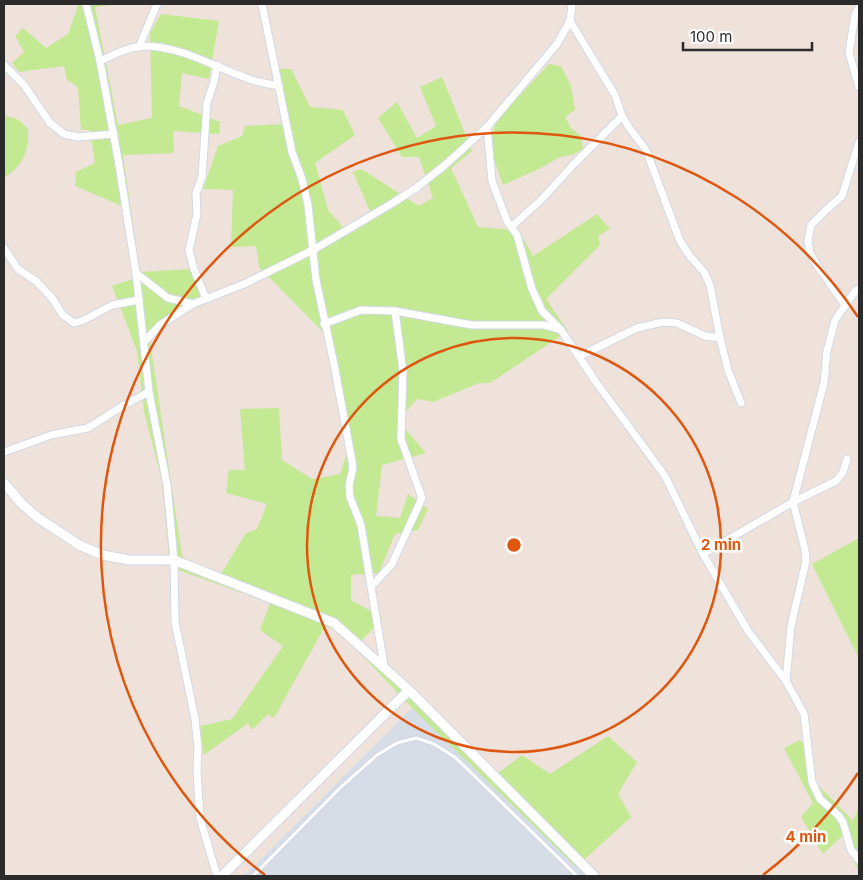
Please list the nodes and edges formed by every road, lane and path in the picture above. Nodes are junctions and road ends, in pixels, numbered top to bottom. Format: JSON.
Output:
{"nodes":[{"id":1,"x":86,"y":4,"type":"edge"},
{"id":2,"x":157,"y":4,"type":"edge"},
{"id":3,"x":262,"y":4,"type":"edge"},
{"id":4,"x":572,"y":4,"type":"edge"},
{"id":5,"x":859,"y":7,"type":"edge"},
{"id":6,"x":570,"y":21,"type":"junction"},
{"id":7,"x":139,"y":47,"type":"junction"},
{"id":8,"x":100,"y":61,"type":"junction"},
{"id":9,"x":4,"y":65,"type":"edge"},
{"id":10,"x":217,"y":65,"type":"junction"},
{"id":11,"x":279,"y":86,"type":"junction"},
{"id":12,"x":859,"y":87,"type":"edge"},
{"id":13,"x":622,"y":116,"type":"junction"},
{"id":14,"x":487,"y":127,"type":"junction"},
{"id":15,"x":114,"y":134,"type":"junction"},
{"id":16,"x":859,"y":142,"type":"edge"},
{"id":17,"x":511,"y":227,"type":"junction"},
{"id":18,"x":4,"y":248,"type":"edge"},
{"id":19,"x":313,"y":250,"type":"junction"},
{"id":20,"x":136,"y":273,"type":"junction"},
{"id":21,"x":859,"y":289,"type":"edge"},
{"id":22,"x":206,"y":299,"type":"junction"},
{"id":23,"x":139,"y":300,"type":"junction"},
{"id":24,"x":193,"y":304,"type":"junction"},
{"id":25,"x":845,"y":305,"type":"junction"},
{"id":26,"x":395,"y":311,"type":"junction"},
{"id":27,"x":324,"y":324,"type":"junction"},
{"id":28,"x":561,"y":330,"type":"junction"},
{"id":29,"x":720,"y":338,"type":"junction"},
{"id":30,"x":144,"y":342,"type":"junction"},
{"id":31,"x":580,"y":356,"type":"junction"},
{"id":32,"x":149,"y":392,"type":"junction"},
{"id":33,"x":741,"y":403,"type":"dead end"},
{"id":34,"x":4,"y":452,"type":"edge"},
{"id":35,"x":848,"y":459,"type":"dead end"},
{"id":36,"x":4,"y":483,"type":"edge"},
{"id":37,"x":793,"y":502,"type":"junction"},
{"id":38,"x":703,"y":554,"type":"junction"},
{"id":39,"x":174,"y":560,"type":"junction"},
{"id":40,"x":371,"y":587,"type":"junction"},
{"id":41,"x":384,"y":666,"type":"junction"},
{"id":42,"x":786,"y":681,"type":"junction"},
{"id":43,"x":410,"y":690,"type":"junction"},
{"id":44,"x":859,"y":860,"type":"edge"},
{"id":45,"x":217,"y":876,"type":"edge"},
{"id":46,"x":222,"y":876,"type":"edge"},
{"id":47,"x":253,"y":876,"type":"edge"},
{"id":48,"x":577,"y":876,"type":"edge"},
{"id":49,"x":594,"y":876,"type":"edge"}],
"edges":[{"from":1,"to":8,"type":"street"},
{"from":2,"to":7,"type":"street"},
{"from":3,"to":11,"type":"street"},
{"from":4,"to":6,"type":"street"},
{"from":5,"to":12,"type":"street"},
{"from":6,"to":13,"type":"street"},
{"from":6,"to":14,"type":"street"},
{"from":7,"to":8,"type":"street"},
{"from":7,"to":10,"type":"street"},
{"from":8,"to":15,"type":"street"},
{"from":9,"to":15,"type":"street"},
{"from":10,"to":11,"type":"street"},
{"from":10,"to":22,"type":"street"},
{"from":11,"to":19,"type":"street"},
{"from":13,"to":17,"type":"street"},
{"from":13,"to":29,"type":"street"},
{"from":14,"to":17,"type":"street"},
{"from":14,"to":19,"type":"street"},
{"from":15,"to":20,"type":"street"},
{"from":16,"to":25,"type":"street"},
{"from":17,"to":28,"type":"street"},
{"from":18,"to":23,"type":"street"},
{"from":19,"to":22,"type":"street"},
{"from":19,"to":27,"type":"street"},
{"from":20,"to":23,"type":"street"},
{"from":20,"to":24,"type":"street"},
{"from":21,"to":25,"type":"street"},
{"from":22,"to":24,"type":"street"},
{"from":23,"to":30,"type":"street"},
{"from":24,"to":30,"type":"street"},
{"from":25,"to":37,"type":"street"},
{"from":26,"to":27,"type":"street"},
{"from":26,"to":28,"type":"street"},
{"from":26,"to":40,"type":"street"},
{"from":27,"to":40,"type":"street"},
{"from":28,"to":31,"type":"street"},
{"from":29,"to":31,"type":"street"},
{"from":29,"to":33,"type":"street"},
{"from":30,"to":32,"type":"street"},
{"from":31,"to":38,"type":"street"},
{"from":32,"to":34,"type":"street"},
{"from":32,"to":39,"type":"street"},
{"from":35,"to":37,"type":"street"},
{"from":36,"to":39,"type":"street"},
{"from":37,"to":38,"type":"street"},
{"from":37,"to":42,"type":"street"},
{"from":38,"to":42,"type":"street"},
{"from":39,"to":41,"type":"street"},
{"from":39,"to":45,"type":"street"},
{"from":40,"to":41,"type":"street"},
{"from":41,"to":43,"type":"street"},
{"from":42,"to":44,"type":"street"},
{"from":43,"to":46,"type":"street"},
{"from":43,"to":49,"type":"street"},
{"from":47,"to":48,"type":"lane"}]}
